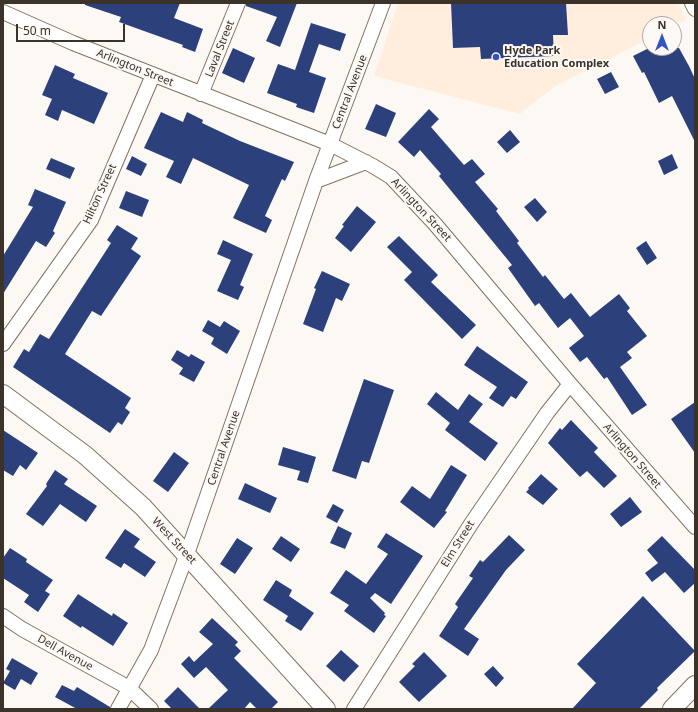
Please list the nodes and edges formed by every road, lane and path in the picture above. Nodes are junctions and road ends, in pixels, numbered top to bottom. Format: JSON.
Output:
{"nodes":[{"id":1,"x":7,"y":3,"type":"edge"},
{"id":2,"x":238,"y":3,"type":"edge"},
{"id":3,"x":383,"y":3,"type":"edge"},
{"id":4,"x":692,"y":3,"type":"edge"},
{"id":5,"x":695,"y":9,"type":"edge"},
{"id":6,"x":3,"y":11,"type":"edge"},
{"id":7,"x":153,"y":75,"type":"junction"},
{"id":8,"x":201,"y":94,"type":"junction"},
{"id":9,"x":330,"y":144,"type":"junction"},
{"id":10,"x":366,"y":162,"type":"junction"},
{"id":11,"x":316,"y":181,"type":"junction"},
{"id":12,"x":3,"y":344,"type":"edge"},
{"id":13,"x":570,"y":384,"type":"junction"},
{"id":14,"x":3,"y":394,"type":"edge"},
{"id":15,"x":695,"y":527,"type":"edge"},
{"id":16,"x":187,"y":554,"type":"junction"},
{"id":17,"x":3,"y":616,"type":"edge"},
{"id":18,"x":695,"y":685,"type":"edge"},
{"id":19,"x":129,"y":688,"type":"junction"},
{"id":20,"x":118,"y":709,"type":"edge"},
{"id":21,"x":151,"y":709,"type":"edge"},
{"id":22,"x":326,"y":709,"type":"edge"},
{"id":23,"x":354,"y":709,"type":"edge"},
{"id":24,"x":672,"y":709,"type":"edge"}],
"edges":[{"from":1,"to":6,"type":"street"},
{"from":2,"to":8,"type":"street","name":"Laval Street"},
{"from":3,"to":9,"type":"street","name":"Central Avenue"},
{"from":4,"to":5,"type":"street"},
{"from":6,"to":7,"type":"street","name":"Arlington Street"},
{"from":7,"to":8,"type":"street","name":"Arlington Street"},
{"from":7,"to":12,"type":"street","name":"Hilton Street"},
{"from":8,"to":9,"type":"street","name":"Arlington Street"},
{"from":9,"to":10,"type":"street","name":"Arlington Street"},
{"from":9,"to":11,"type":"street","name":"Central Avenue"},
{"from":10,"to":11,"type":"street"},
{"from":10,"to":13,"type":"street","name":"Arlington Street"},
{"from":11,"to":16,"type":"street","name":"Central Avenue"},
{"from":13,"to":15,"type":"street","name":"Arlington Street"},
{"from":13,"to":23,"type":"street","name":"Elm Street"},
{"from":14,"to":16,"type":"main road","name":"West Street"},
{"from":16,"to":19,"type":"street","name":"Central Avenue"},
{"from":16,"to":22,"type":"main road","name":"West Street"},
{"from":17,"to":19,"type":"street","name":"Dell Avenue"},
{"from":18,"to":24,"type":"main road"},
{"from":19,"to":20,"type":"street","name":"Central Avenue"},
{"from":19,"to":21,"type":"street","name":"Dell Avenue"}]}
